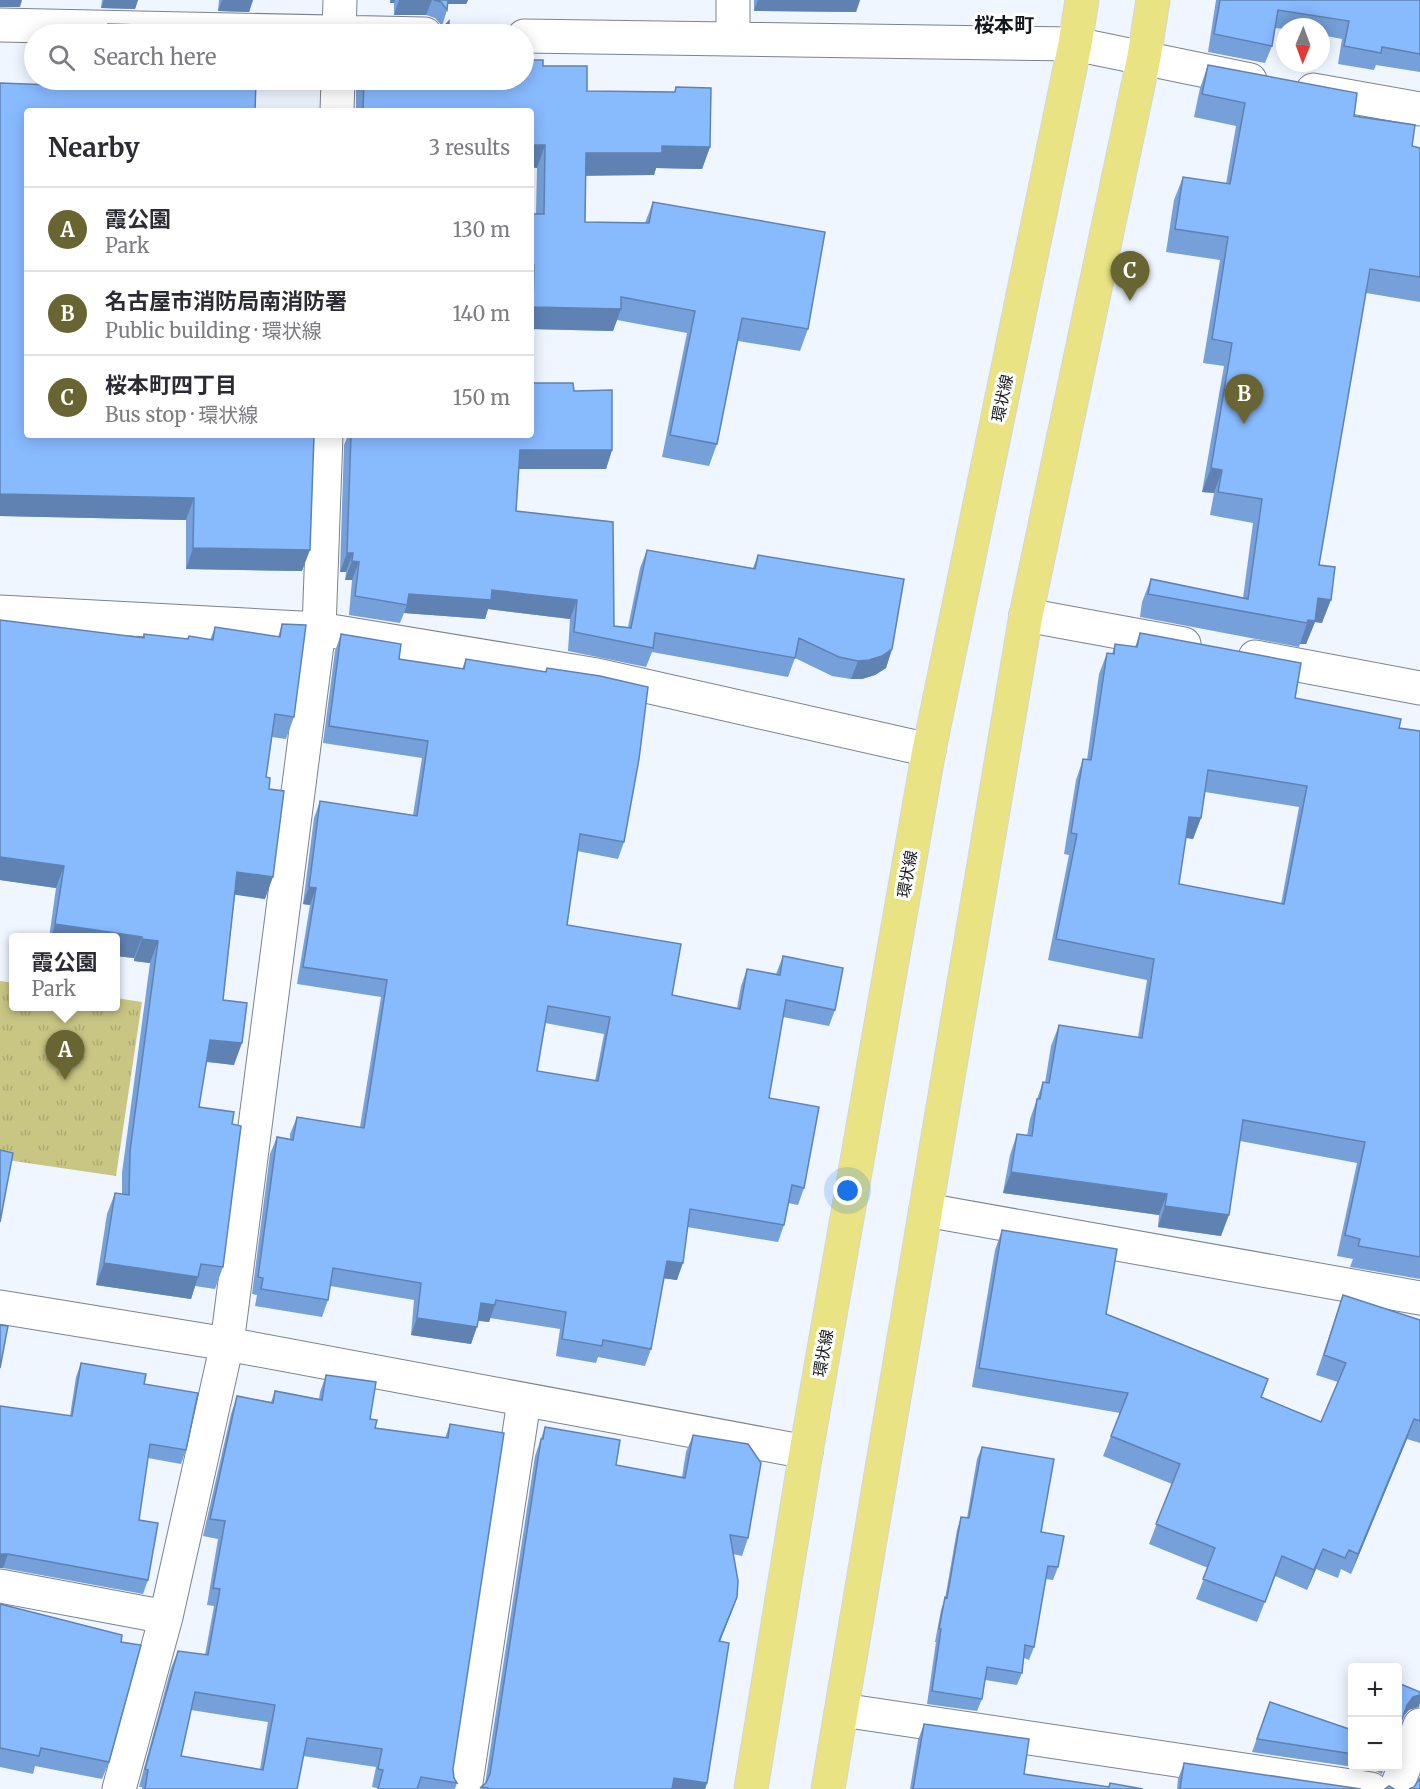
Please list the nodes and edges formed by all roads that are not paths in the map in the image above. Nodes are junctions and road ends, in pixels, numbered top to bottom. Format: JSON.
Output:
{"nodes":[{"id":1,"x":340,"y":0,"type":"edge"},
{"id":2,"x":733,"y":0,"type":"edge"},
{"id":3,"x":1082,"y":0,"type":"edge"},
{"id":4,"x":1153,"y":0,"type":"edge"},
{"id":5,"x":339,"y":24,"type":"edge"},
{"id":6,"x":0,"y":25,"type":"edge"},
{"id":7,"x":24,"y":26,"type":"edge"},
{"id":8,"x":534,"y":36,"type":"edge"},
{"id":9,"x":733,"y":39,"type":"junction"},
{"id":10,"x":1075,"y":44,"type":"junction"},
{"id":11,"x":1144,"y":57,"type":"junction"},
{"id":12,"x":338,"y":90,"type":"edge"},
{"id":13,"x":337,"y":108,"type":"edge"},
{"id":14,"x":1420,"y":109,"type":"edge"},
{"id":15,"x":326,"y":438,"type":"edge"},
{"id":16,"x":0,"y":612,"type":"edge"},
{"id":17,"x":1026,"y":615,"type":"junction"},
{"id":18,"x":319,"y":629,"type":"junction"},
{"id":19,"x":1420,"y":688,"type":"edge"},
{"id":20,"x":929,"y":750,"type":"junction"},
{"id":21,"x":926,"y":1210,"type":"junction"},
{"id":22,"x":1420,"y":1298,"type":"edge"},
{"id":23,"x":0,"y":1307,"type":"edge"},
{"id":24,"x":227,"y":1344,"type":"junction"},
{"id":25,"x":524,"y":1401,"type":"junction"},
{"id":26,"x":806,"y":1452,"type":"junction"},
{"id":27,"x":0,"y":1586,"type":"edge"},
{"id":28,"x":166,"y":1617,"type":"junction"},
{"id":29,"x":842,"y":1710,"type":"junction"},
{"id":30,"x":1420,"y":1725,"type":"edge"},
{"id":31,"x":119,"y":1789,"type":"edge"},
{"id":32,"x":465,"y":1789,"type":"edge"},
{"id":33,"x":751,"y":1789,"type":"edge"},
{"id":34,"x":828,"y":1789,"type":"edge"},
{"id":35,"x":1371,"y":1789,"type":"edge"},
{"id":36,"x":1396,"y":1789,"type":"edge"}],
"edges":[{"from":1,"to":5,"type":"street"},
{"from":2,"to":9,"type":"street"},
{"from":3,"to":10,"type":"main road","name":"環状線"},
{"from":4,"to":11,"type":"main road"},
{"from":6,"to":7,"type":"street"},
{"from":8,"to":9,"type":"street"},
{"from":9,"to":10,"type":"street"},
{"from":10,"to":11,"type":"street"},
{"from":10,"to":20,"type":"main road","name":"環状線"},
{"from":11,"to":14,"type":"street"},
{"from":11,"to":17,"type":"main road"},
{"from":12,"to":13,"type":"street"},
{"from":15,"to":18,"type":"street"},
{"from":16,"to":18,"type":"street"},
{"from":17,"to":19,"type":"street"},
{"from":17,"to":21,"type":"main road"},
{"from":18,"to":20,"type":"street"},
{"from":18,"to":24,"type":"street"},
{"from":20,"to":26,"type":"main road","name":"環状線"},
{"from":21,"to":22,"type":"street"},
{"from":21,"to":29,"type":"main road"},
{"from":23,"to":24,"type":"street"},
{"from":24,"to":25,"type":"street"},
{"from":24,"to":28,"type":"street"},
{"from":25,"to":26,"type":"street"},
{"from":25,"to":32,"type":"street"},
{"from":26,"to":33,"type":"main road","name":"環状線"},
{"from":27,"to":28,"type":"street"},
{"from":28,"to":31,"type":"street"},
{"from":29,"to":34,"type":"main road"},
{"from":29,"to":35,"type":"street"},
{"from":30,"to":36,"type":"street"}]}
